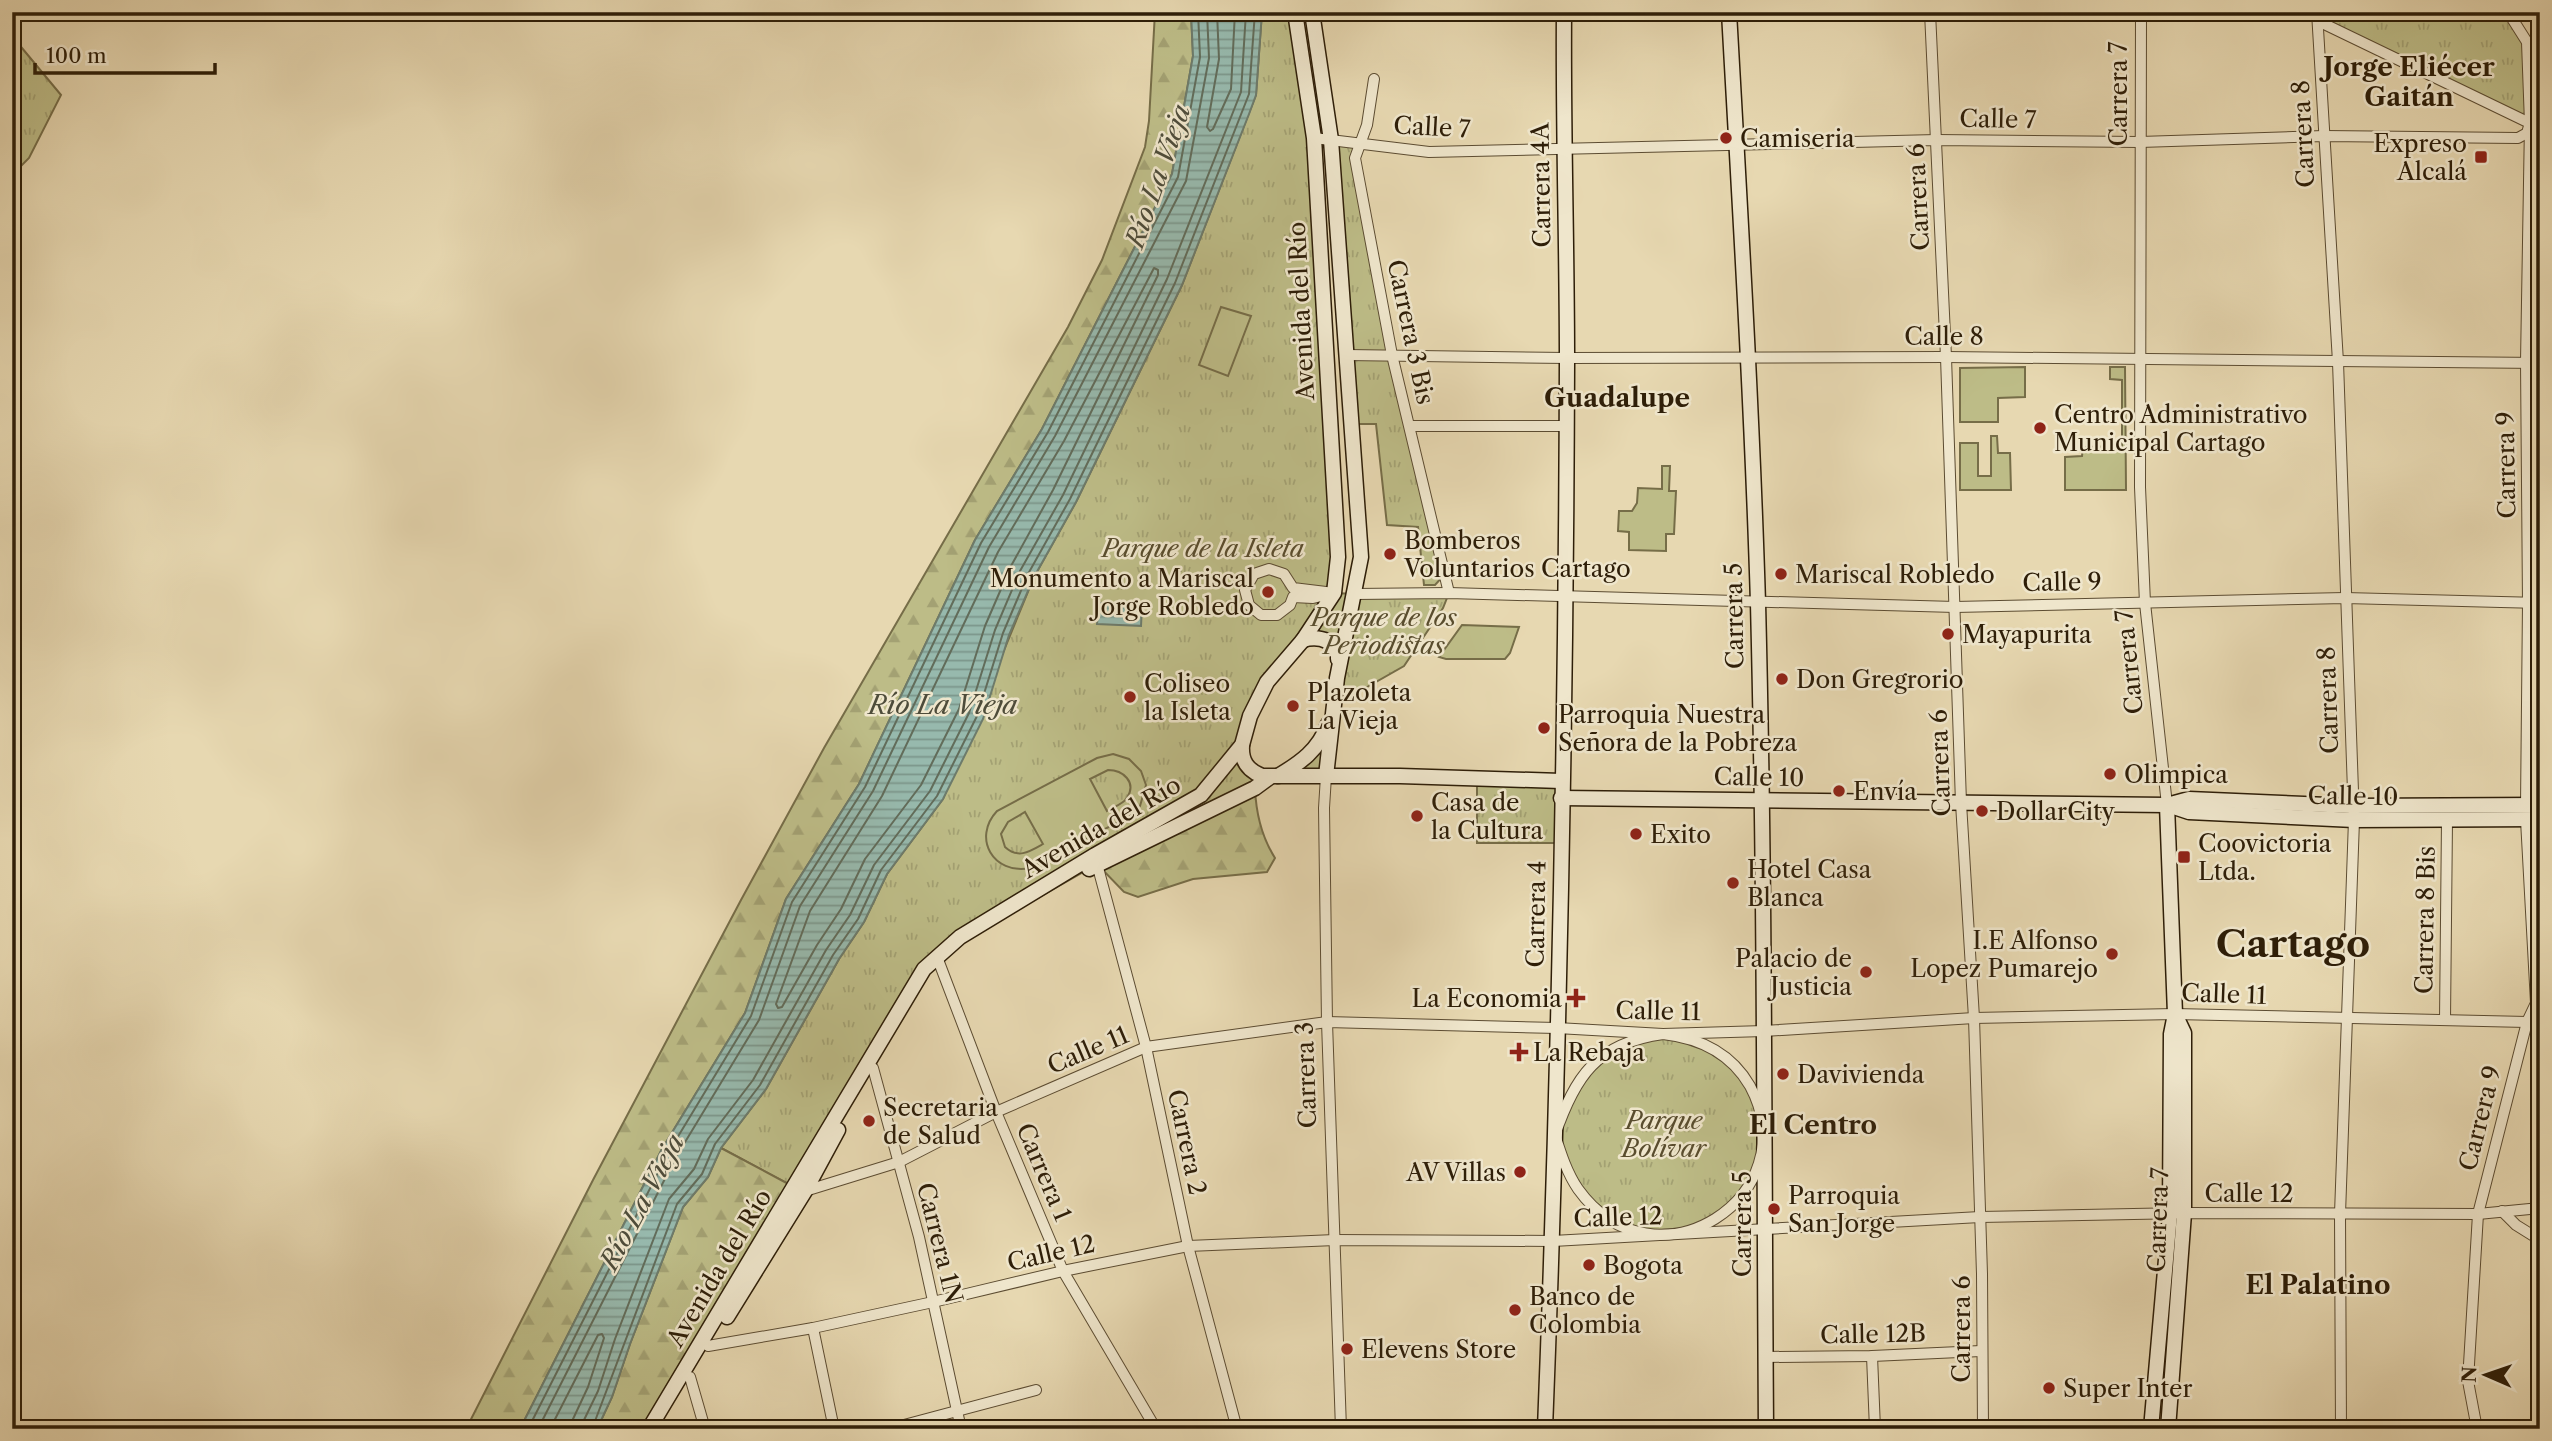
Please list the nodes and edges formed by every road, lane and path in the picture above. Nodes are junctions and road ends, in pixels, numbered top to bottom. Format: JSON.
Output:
{"nodes":[{"id":1,"x":1295,"y":12,"type":"edge"},
{"id":2,"x":1312,"y":12,"type":"edge"},
{"id":3,"x":1564,"y":12,"type":"edge"},
{"id":4,"x":1728,"y":12,"type":"edge"},
{"id":5,"x":1930,"y":12,"type":"edge"},
{"id":6,"x":2141,"y":12,"type":"edge"},
{"id":7,"x":2508,"y":12,"type":"edge"},
{"id":8,"x":2318,"y":17,"type":"edge"},
{"id":9,"x":1374,"y":79,"type":"dead end"},
{"id":10,"x":2535,"y":126,"type":"edge"},
{"id":11,"x":2324,"y":136,"type":"junction"},
{"id":12,"x":1314,"y":138,"type":"junction"},
{"id":13,"x":1331,"y":140,"type":"junction"},
{"id":14,"x":1937,"y":140,"type":"junction"},
{"id":15,"x":2140,"y":142,"type":"junction"},
{"id":16,"x":1360,"y":143,"type":"junction"},
{"id":17,"x":1736,"y":145,"type":"junction"},
{"id":18,"x":1563,"y":149,"type":"junction"},
{"id":19,"x":1348,"y":355,"type":"junction"},
{"id":20,"x":1392,"y":355,"type":"junction"},
{"id":21,"x":1946,"y":357,"type":"junction"},
{"id":22,"x":1567,"y":358,"type":"junction"},
{"id":23,"x":1747,"y":358,"type":"junction"},
{"id":24,"x":2138,"y":360,"type":"junction"},
{"id":25,"x":2339,"y":362,"type":"junction"},
{"id":26,"x":2526,"y":362,"type":"junction"},
{"id":27,"x":2540,"y":363,"type":"edge"},
{"id":28,"x":1411,"y":426,"type":"junction"},
{"id":29,"x":1566,"y":426,"type":"junction"},
{"id":30,"x":1293,"y":593,"type":"junction"},
{"id":31,"x":1334,"y":593,"type":"junction"},
{"id":32,"x":1449,"y":593,"type":"junction"},
{"id":33,"x":1355,"y":594,"type":"junction"},
{"id":34,"x":1565,"y":597,"type":"junction"},
{"id":35,"x":2345,"y":598,"type":"junction"},
{"id":36,"x":1758,"y":603,"type":"junction"},
{"id":37,"x":2146,"y":603,"type":"junction"},
{"id":38,"x":2528,"y":603,"type":"junction"},
{"id":39,"x":2540,"y":603,"type":"edge"},
{"id":40,"x":1955,"y":607,"type":"junction"},
{"id":41,"x":1303,"y":640,"type":"junction"},
{"id":42,"x":1338,"y":668,"type":"junction"},
{"id":43,"x":1333,"y":720,"type":"joint"},
{"id":44,"x":1242,"y":745,"type":"junction"},
{"id":45,"x":1326,"y":776,"type":"junction"},
{"id":46,"x":1273,"y":777,"type":"junction"},
{"id":47,"x":1561,"y":781,"type":"junction"},
{"id":48,"x":1561,"y":798,"type":"junction"},
{"id":49,"x":1760,"y":799,"type":"junction"},
{"id":50,"x":1961,"y":803,"type":"junction"},
{"id":51,"x":2167,"y":805,"type":"junction"},
{"id":52,"x":2353,"y":813,"type":"junction"},
{"id":53,"x":2533,"y":813,"type":"edge"},
{"id":54,"x":2447,"y":820,"type":"junction"},
{"id":55,"x":1097,"y":864,"type":"junction"},
{"id":56,"x":938,"y":960,"type":"junction"},
{"id":57,"x":2175,"y":1014,"type":"junction"},
{"id":58,"x":2540,"y":1017,"type":"edge"},
{"id":59,"x":1973,"y":1018,"type":"junction"},
{"id":60,"x":2348,"y":1019,"type":"junction"},
{"id":61,"x":2445,"y":1020,"type":"junction"},
{"id":62,"x":1327,"y":1022,"type":"junction"},
{"id":63,"x":2526,"y":1022,"type":"junction"},
{"id":64,"x":1557,"y":1028,"type":"junction"},
{"id":65,"x":1764,"y":1031,"type":"junction"},
{"id":66,"x":1663,"y":1034,"type":"junction"},
{"id":67,"x":1146,"y":1047,"type":"junction"},
{"id":68,"x":873,"y":1068,"type":"junction"},
{"id":69,"x":996,"y":1112,"type":"junction"},
{"id":70,"x":1764,"y":1133,"type":"junction"},
{"id":71,"x":1555,"y":1135,"type":"junction"},
{"id":72,"x":899,"y":1162,"type":"junction"},
{"id":73,"x":805,"y":1191,"type":"junction"},
{"id":74,"x":2540,"y":1208,"type":"edge"},
{"id":75,"x":2502,"y":1212,"type":"junction"},
{"id":76,"x":2177,"y":1214,"type":"junction"},
{"id":77,"x":2340,"y":1214,"type":"junction"},
{"id":78,"x":2478,"y":1214,"type":"junction"},
{"id":79,"x":1980,"y":1217,"type":"junction"},
{"id":80,"x":1764,"y":1229,"type":"junction"},
{"id":81,"x":1665,"y":1236,"type":"junction"},
{"id":82,"x":1335,"y":1240,"type":"junction"},
{"id":83,"x":2540,"y":1240,"type":"edge"},
{"id":84,"x":1553,"y":1241,"type":"junction"},
{"id":85,"x":1188,"y":1246,"type":"junction"},
{"id":86,"x":1063,"y":1271,"type":"junction"},
{"id":87,"x":933,"y":1302,"type":"junction"},
{"id":88,"x":813,"y":1328,"type":"junction"},
{"id":89,"x":708,"y":1346,"type":"junction"},
{"id":90,"x":1981,"y":1351,"type":"junction"},
{"id":91,"x":1872,"y":1356,"type":"junction"},
{"id":92,"x":1766,"y":1357,"type":"junction"},
{"id":93,"x":690,"y":1377,"type":"junction"},
{"id":94,"x":1036,"y":1390,"type":"dead end"},
{"id":95,"x":957,"y":1410,"type":"junction"},
{"id":96,"x":649,"y":1429,"type":"edge"},
{"id":97,"x":658,"y":1429,"type":"edge"},
{"id":98,"x":705,"y":1429,"type":"edge"},
{"id":99,"x":834,"y":1429,"type":"edge"},
{"id":100,"x":889,"y":1429,"type":"edge"},
{"id":101,"x":961,"y":1429,"type":"edge"},
{"id":102,"x":1156,"y":1429,"type":"edge"},
{"id":103,"x":1237,"y":1429,"type":"edge"},
{"id":104,"x":1341,"y":1429,"type":"edge"},
{"id":105,"x":1545,"y":1429,"type":"edge"},
{"id":106,"x":1766,"y":1429,"type":"edge"},
{"id":107,"x":1875,"y":1429,"type":"edge"},
{"id":108,"x":1983,"y":1429,"type":"edge"},
{"id":109,"x":2151,"y":1429,"type":"edge"},
{"id":110,"x":2168,"y":1429,"type":"edge"},
{"id":111,"x":2341,"y":1429,"type":"edge"},
{"id":112,"x":2477,"y":1429,"type":"edge"}],
"edges":[{"from":1,"to":12,"type":"main road","name":"Avenida del Río"},
{"from":2,"to":13,"type":"main road","name":"Avenida del Río"},
{"from":3,"to":18,"type":"main road","name":"Carrera 4A"},
{"from":4,"to":17,"type":"main road","name":"Carrera 5"},
{"from":5,"to":14,"type":"street","name":"Carrera 6"},
{"from":6,"to":15,"type":"street","name":"Carrera 7"},
{"from":7,"to":10,"type":"street","name":"Carrera 9"},
{"from":8,"to":10,"type":"street"},
{"from":8,"to":11,"type":"street","name":"Carrera 8"},
{"from":9,"to":16,"type":"street","name":"Carrera 3 Bis"},
{"from":10,"to":11,"type":"street","name":"Calle 7"},
{"from":10,"to":26,"type":"street","name":"Carrera 9"},
{"from":11,"to":15,"type":"street","name":"Calle 7"},
{"from":11,"to":25,"type":"street","name":"Carrera 8"},
{"from":12,"to":13,"type":"street","name":"Calle 7"},
{"from":12,"to":31,"type":"main road","name":"Avenida del Río"},
{"from":13,"to":16,"type":"street","name":"Calle 7"},
{"from":13,"to":19,"type":"main road","name":"Avenida del Río"},
{"from":14,"to":15,"type":"street","name":"Calle 7"},
{"from":14,"to":17,"type":"street","name":"Calle 7"},
{"from":14,"to":21,"type":"street","name":"Carrera 6"},
{"from":15,"to":24,"type":"street","name":"Carrera 7"},
{"from":16,"to":18,"type":"street","name":"Calle 7"},
{"from":16,"to":20,"type":"street","name":"Carrera 3 Bis"},
{"from":17,"to":18,"type":"street","name":"Calle 7"},
{"from":17,"to":23,"type":"main road","name":"Carrera 5"},
{"from":18,"to":22,"type":"main road","name":"Carrera 4A"},
{"from":19,"to":20,"type":"street","name":"Calle 8"},
{"from":19,"to":33,"type":"main road","name":"Avenida del Río"},
{"from":20,"to":22,"type":"street","name":"Calle 8"},
{"from":20,"to":28,"type":"street","name":"Carrera 3 Bis"},
{"from":21,"to":23,"type":"street","name":"Calle 8"},
{"from":21,"to":24,"type":"street","name":"Calle 8"},
{"from":21,"to":40,"type":"street","name":"Carrera 6"},
{"from":22,"to":23,"type":"street","name":"Calle 8"},
{"from":22,"to":29,"type":"main road","name":"Carrera 4"},
{"from":23,"to":36,"type":"main road","name":"Carrera 5"},
{"from":24,"to":25,"type":"street","name":"Calle 8"},
{"from":24,"to":37,"type":"street","name":"Carrera 7"},
{"from":25,"to":26,"type":"street","name":"Calle 8"},
{"from":25,"to":35,"type":"street","name":"Carrera 8"},
{"from":26,"to":27,"type":"street","name":"Calle 8"},
{"from":26,"to":38,"type":"street","name":"Carrera 9"},
{"from":28,"to":29,"type":"street"},
{"from":28,"to":32,"type":"street","name":"Carrera 3 Bis"},
{"from":29,"to":34,"type":"main road","name":"Carrera 4"},
{"from":30,"to":30,"type":"street"},
{"from":30,"to":31,"type":"street","name":"Calle 9"},
{"from":31,"to":33,"type":"main road","name":"Calle 9"},
{"from":31,"to":41,"type":"main road","name":"Avenida del Río"},
{"from":32,"to":33,"type":"street","name":"Calle 9"},
{"from":32,"to":34,"type":"street","name":"Calle 9"},
{"from":33,"to":42,"type":"main road","name":"Avenida del Río"},
{"from":34,"to":36,"type":"street","name":"Calle 9"},
{"from":34,"to":47,"type":"main road","name":"Carrera 4"},
{"from":35,"to":37,"type":"street","name":"Calle 9"},
{"from":35,"to":38,"type":"street","name":"Calle 9"},
{"from":35,"to":52,"type":"street","name":"Carrera 8"},
{"from":36,"to":40,"type":"street","name":"Calle 9"},
{"from":36,"to":49,"type":"main road","name":"Carrera 5"},
{"from":37,"to":40,"type":"street","name":"Calle 9"},
{"from":37,"to":51,"type":"street","name":"Carrera 7"},
{"from":38,"to":39,"type":"street","name":"Calle 9"},
{"from":38,"to":53,"type":"street","name":"Carrera 9"},
{"from":40,"to":50,"type":"street","name":"Carrera 6"},
{"from":41,"to":42,"type":"main road"},
{"from":41,"to":44,"type":"main road","name":"Avenida del Río"},
{"from":42,"to":43,"type":"main road","name":"Avenida del Río"},
{"from":42,"to":46,"type":"main road","name":"Avenida del Río"},
{"from":43,"to":45,"type":"main road","name":"Carrera 3"},
{"from":44,"to":46,"type":"main road"},
{"from":44,"to":56,"type":"main road","name":"Avenida del Río"},
{"from":45,"to":46,"type":"main road"},
{"from":45,"to":47,"type":"main road"},
{"from":45,"to":62,"type":"street","name":"Carrera 3"},
{"from":46,"to":55,"type":"main road","name":"Avenida del Río"},
{"from":47,"to":48,"type":"main road","name":"Carrera 4"},
{"from":48,"to":49,"type":"main road","name":"Calle 10"},
{"from":48,"to":64,"type":"main road","name":"Carrera 4"},
{"from":49,"to":50,"type":"main road","name":"Calle 10"},
{"from":49,"to":65,"type":"main road","name":"Carrera 5"},
{"from":50,"to":51,"type":"main road","name":"Calle 10"},
{"from":50,"to":59,"type":"street","name":"Carrera 6"},
{"from":51,"to":52,"type":"main road","name":"Calle 10"},
{"from":51,"to":57,"type":"main road","name":"Carrera 7"},
{"from":52,"to":53,"type":"main road","name":"Calle 10"},
{"from":52,"to":54,"type":"main road","name":"Calle 10"},
{"from":52,"to":60,"type":"street","name":"Carrera 8"},
{"from":53,"to":54,"type":"main road","name":"Calle 10"},
{"from":53,"to":63,"type":"street","name":"Carrera 9"},
{"from":54,"to":61,"type":"street","name":"Carrera 8 Bis"},
{"from":55,"to":56,"type":"main road","name":"Avenida del Río"},
{"from":55,"to":67,"type":"street","name":"Carrera 2"},
{"from":56,"to":68,"type":"main road","name":"Avenida del Río"},
{"from":56,"to":69,"type":"street","name":"Carrera 1"},
{"from":56,"to":96,"type":"main road","name":"Avenida del Río"},
{"from":57,"to":59,"type":"street","name":"Calle 11"},
{"from":57,"to":60,"type":"street","name":"Calle 11"},
{"from":57,"to":76,"type":"main road","name":"Carrera 7"},
{"from":58,"to":63,"type":"street","name":"Calle 11"},
{"from":59,"to":65,"type":"street","name":"Calle 11"},
{"from":59,"to":79,"type":"street","name":"Carrera 6"},
{"from":60,"to":61,"type":"street","name":"Calle 11"},
{"from":60,"to":77,"type":"street","name":"Carrera 8"},
{"from":61,"to":63,"type":"street","name":"Calle 11"},
{"from":62,"to":64,"type":"street","name":"Calle 11"},
{"from":62,"to":67,"type":"street","name":"Calle 11"},
{"from":62,"to":82,"type":"street","name":"Carrera 3"},
{"from":63,"to":78,"type":"street","name":"Carrera 9"},
{"from":64,"to":66,"type":"street","name":"Calle 11"},
{"from":64,"to":71,"type":"main road","name":"Carrera 4"},
{"from":65,"to":66,"type":"street","name":"Calle 11"},
{"from":65,"to":70,"type":"main road","name":"Carrera 5"},
{"from":66,"to":70,"type":"street"},
{"from":66,"to":71,"type":"street"},
{"from":67,"to":69,"type":"street","name":"Calle 11"},
{"from":67,"to":85,"type":"street","name":"Carrera 2"},
{"from":68,"to":72,"type":"street","name":"Carrera 1N"},
{"from":68,"to":73,"type":"main road","name":"Avenida del Río"},
{"from":69,"to":72,"type":"street","name":"Calle 11"},
{"from":69,"to":86,"type":"street","name":"Carrera 1"},
{"from":70,"to":80,"type":"main road","name":"Carrera 5"},
{"from":70,"to":81,"type":"street"},
{"from":71,"to":81,"type":"street"},
{"from":71,"to":84,"type":"main road","name":"Carrera 4"},
{"from":72,"to":73,"type":"street","name":"Calle 11"},
{"from":72,"to":87,"type":"street","name":"Carrera 1N"},
{"from":73,"to":89,"type":"main road","name":"Avenida del Río"},
{"from":74,"to":75,"type":"street","name":"Calle 12"},
{"from":75,"to":78,"type":"street","name":"Calle 12"},
{"from":75,"to":83,"type":"street"},
{"from":76,"to":77,"type":"street","name":"Calle 12"},
{"from":76,"to":79,"type":"street","name":"Calle 12"},
{"from":76,"to":109,"type":"main road","name":"Carrera 7"},
{"from":76,"to":110,"type":"main road","name":"Carrera 7"},
{"from":77,"to":78,"type":"street","name":"Calle 12"},
{"from":77,"to":111,"type":"street","name":"Carrera 8"},
{"from":78,"to":112,"type":"street","name":"Carrera 9"},
{"from":79,"to":80,"type":"street","name":"Calle 12"},
{"from":79,"to":90,"type":"street","name":"Carrera 6"},
{"from":80,"to":81,"type":"street","name":"Calle 12"},
{"from":80,"to":92,"type":"main road","name":"Carrera 5"},
{"from":81,"to":84,"type":"street","name":"Calle 12"},
{"from":82,"to":84,"type":"street","name":"Calle 12"},
{"from":82,"to":85,"type":"street","name":"Calle 12"},
{"from":82,"to":104,"type":"street","name":"Carrera 3"},
{"from":84,"to":105,"type":"main road","name":"Carrera 4"},
{"from":85,"to":86,"type":"street","name":"Calle 12"},
{"from":85,"to":103,"type":"street","name":"Carrera 2"},
{"from":86,"to":87,"type":"street","name":"Calle 12"},
{"from":86,"to":102,"type":"street","name":"Carrera 1"},
{"from":87,"to":88,"type":"street","name":"Calle 12"},
{"from":87,"to":95,"type":"street","name":"Carrera 1N"},
{"from":88,"to":89,"type":"street","name":"Calle 12"},
{"from":88,"to":99,"type":"street"},
{"from":89,"to":93,"type":"main road","name":"Avenida del Río"},
{"from":90,"to":91,"type":"street","name":"Calle 12B"},
{"from":90,"to":108,"type":"street","name":"Carrera 6"},
{"from":91,"to":92,"type":"street","name":"Calle 12B"},
{"from":91,"to":107,"type":"street"},
{"from":92,"to":106,"type":"main road","name":"Carrera 5"},
{"from":93,"to":97,"type":"main road","name":"Avenida del Río"},
{"from":93,"to":98,"type":"street"},
{"from":94,"to":95,"type":"street"},
{"from":95,"to":100,"type":"street"},
{"from":95,"to":101,"type":"street","name":"Carrera 1N"}]}
